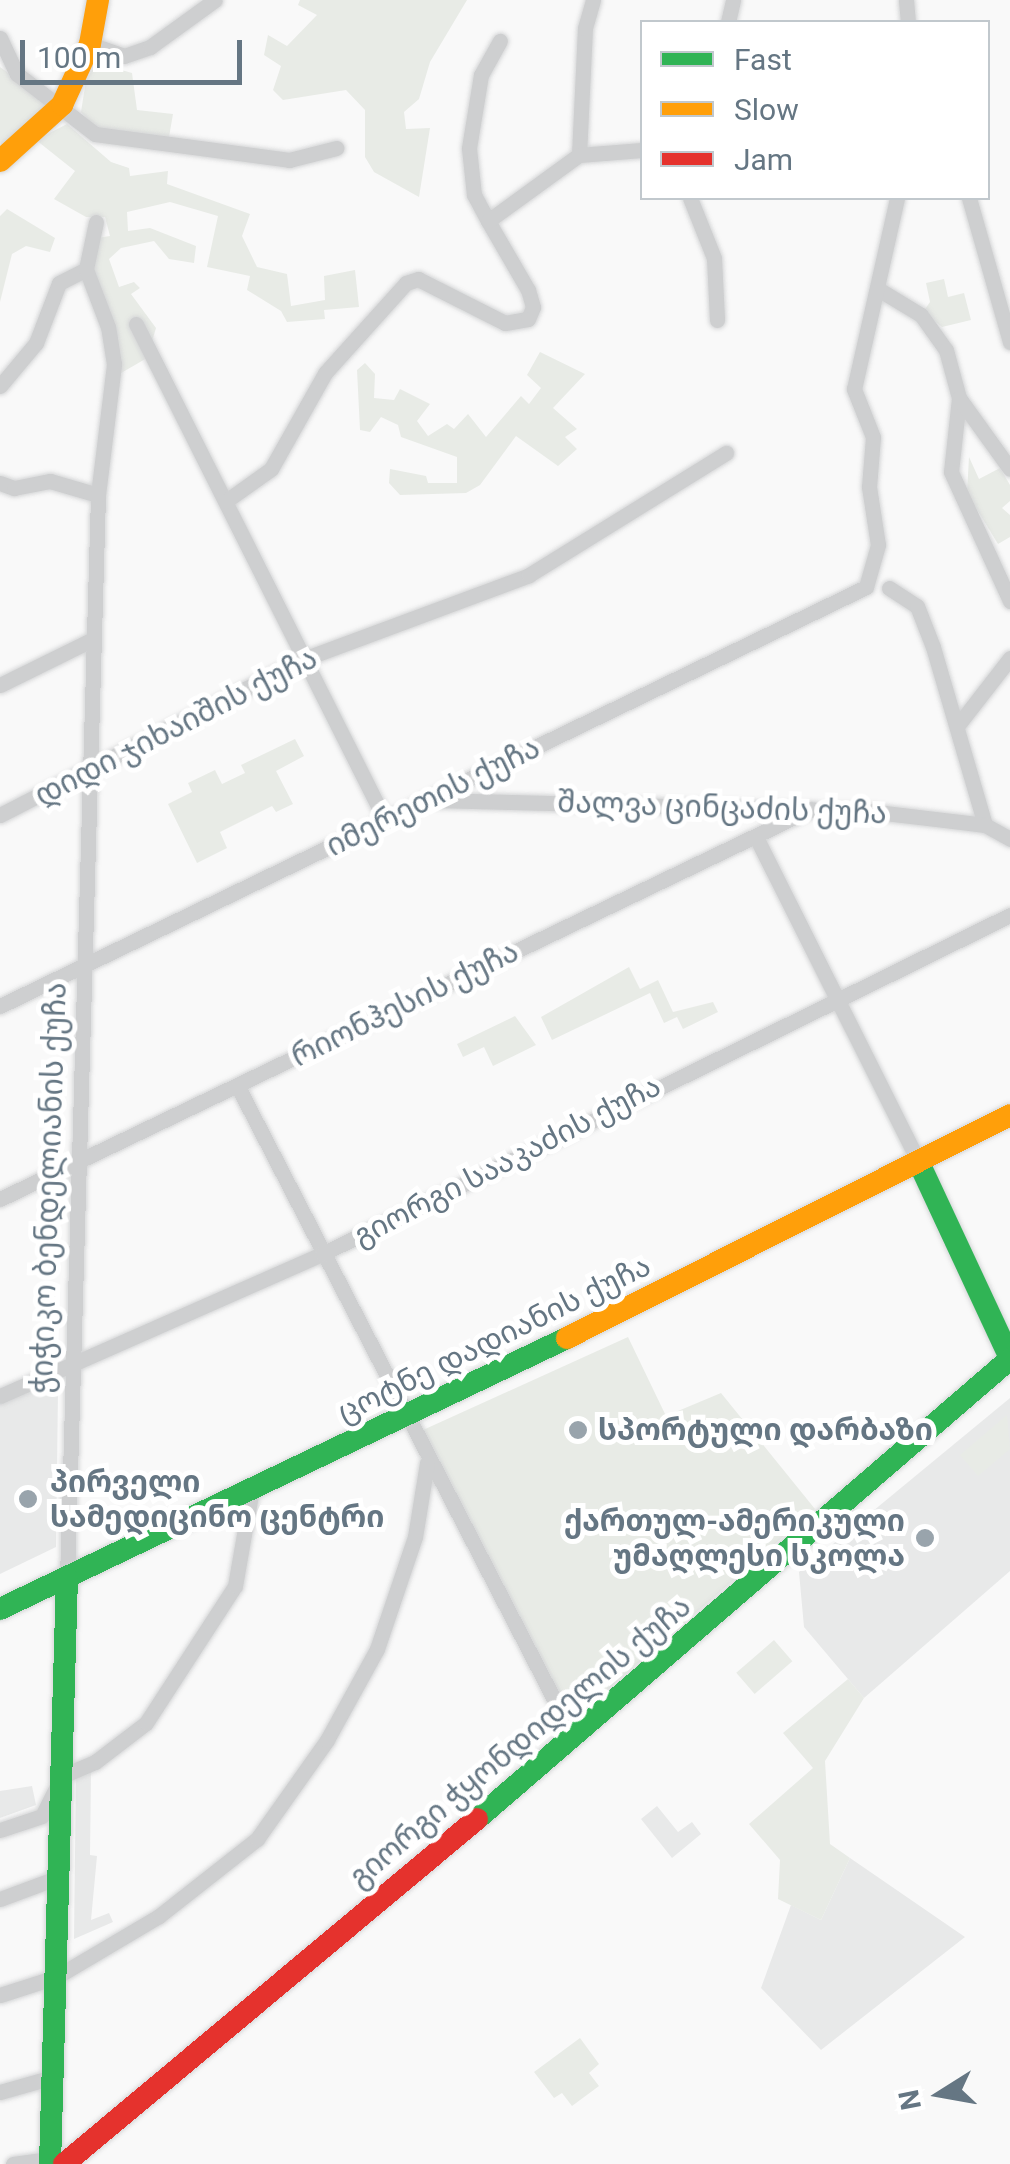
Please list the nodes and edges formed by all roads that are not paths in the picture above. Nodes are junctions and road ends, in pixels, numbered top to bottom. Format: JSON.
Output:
{"nodes":[{"id":1,"x":98,"y":0,"type":"edge"},
{"id":2,"x":216,"y":0,"type":"edge"},
{"id":3,"x":594,"y":0,"type":"edge"},
{"id":4,"x":0,"y":38,"type":"edge"},
{"id":5,"x":500,"y":41,"type":"dead end"},
{"id":6,"x":90,"y":44,"type":"junction"},
{"id":7,"x":62,"y":105,"type":"junction"},
{"id":8,"x":336,"y":148,"type":"dead end"},
{"id":9,"x":640,"y":150,"type":"edge"},
{"id":10,"x":579,"y":155,"type":"junction"},
{"id":11,"x":0,"y":161,"type":"edge"},
{"id":12,"x":691,"y":200,"type":"edge"},
{"id":13,"x":896,"y":200,"type":"edge"},
{"id":14,"x":970,"y":200,"type":"edge"},
{"id":15,"x":488,"y":221,"type":"junction"},
{"id":16,"x":96,"y":222,"type":"dead end"},
{"id":17,"x":86,"y":269,"type":"junction"},
{"id":18,"x":878,"y":289,"type":"junction"},
{"id":19,"x":717,"y":320,"type":"dead end"},
{"id":20,"x":136,"y":324,"type":"dead end"},
{"id":21,"x":1010,"y":342,"type":"edge"},
{"id":22,"x":0,"y":386,"type":"edge"},
{"id":23,"x":959,"y":398,"type":"junction"},
{"id":24,"x":726,"y":452,"type":"dead end"},
{"id":25,"x":1010,"y":468,"type":"edge"},
{"id":26,"x":0,"y":483,"type":"edge"},
{"id":27,"x":98,"y":496,"type":"junction"},
{"id":28,"x":226,"y":502,"type":"junction"},
{"id":29,"x":889,"y":588,"type":"dead end"},
{"id":30,"x":1010,"y":601,"type":"edge"},
{"id":31,"x":93,"y":639,"type":"junction"},
{"id":32,"x":1010,"y":658,"type":"edge"},
{"id":33,"x":301,"y":660,"type":"junction"},
{"id":34,"x":0,"y":685,"type":"edge"},
{"id":35,"x":958,"y":725,"type":"junction"},
{"id":36,"x":88,"y":774,"type":"junction"},
{"id":37,"x":429,"y":800,"type":"junction"},
{"id":38,"x":810,"y":809,"type":"junction"},
{"id":39,"x":0,"y":815,"type":"edge"},
{"id":40,"x":386,"y":820,"type":"junction"},
{"id":41,"x":985,"y":825,"type":"junction"},
{"id":42,"x":756,"y":837,"type":"junction"},
{"id":43,"x":1010,"y":839,"type":"edge"},
{"id":44,"x":1010,"y":915,"type":"edge"},
{"id":45,"x":85,"y":966,"type":"junction"},
{"id":46,"x":836,"y":996,"type":"junction"},
{"id":47,"x":0,"y":1006,"type":"edge"},
{"id":48,"x":237,"y":1085,"type":"junction"},
{"id":49,"x":1010,"y":1115,"type":"edge"},
{"id":50,"x":76,"y":1162,"type":"junction"},
{"id":51,"x":920,"y":1166,"type":"junction"},
{"id":52,"x":0,"y":1199,"type":"edge"},
{"id":53,"x":322,"y":1254,"type":"junction"},
{"id":54,"x":1010,"y":1359,"type":"edge"},
{"id":55,"x":74,"y":1360,"type":"junction"},
{"id":56,"x":0,"y":1396,"type":"edge"},
{"id":57,"x":403,"y":1416,"type":"junction"},
{"id":58,"x":427,"y":1463,"type":"junction"},
{"id":59,"x":252,"y":1489,"type":"junction"},
{"id":60,"x":67,"y":1578,"type":"junction"},
{"id":61,"x":0,"y":1609,"type":"edge"},
{"id":62,"x":574,"y":1738,"type":"junction"},
{"id":63,"x":62,"y":1776,"type":"junction"},
{"id":64,"x":0,"y":1830,"type":"edge"},
{"id":65,"x":59,"y":1877,"type":"junction"},
{"id":66,"x":0,"y":1899,"type":"edge"},
{"id":67,"x":56,"y":1977,"type":"junction"},
{"id":68,"x":0,"y":1995,"type":"edge"},
{"id":69,"x":53,"y":2077,"type":"junction"},
{"id":70,"x":0,"y":2092,"type":"edge"},
{"id":71,"x":55,"y":2162,"type":"edge"},
{"id":72,"x":13,"y":2164,"type":"edge"}],
"edges":[{"from":1,"to":6,"type":"street"},
{"from":2,"to":6,"type":"street"},
{"from":3,"to":10,"type":"street"},
{"from":4,"to":7,"type":"street"},
{"from":5,"to":15,"type":"street"},
{"from":6,"to":7,"type":"street"},
{"from":7,"to":8,"type":"street"},
{"from":7,"to":11,"type":"street"},
{"from":9,"to":10,"type":"street"},
{"from":10,"to":15,"type":"street"},
{"from":12,"to":19,"type":"street"},
{"from":13,"to":18,"type":"street"},
{"from":14,"to":21,"type":"street"},
{"from":15,"to":28,"type":"street"},
{"from":16,"to":17,"type":"street"},
{"from":17,"to":22,"type":"street"},
{"from":17,"to":27,"type":"street","name":"ჭიჭიკო ბენდელიანის ქუჩა"},
{"from":18,"to":23,"type":"street"},
{"from":18,"to":37,"type":"street","name":"იმერეთის ქუჩა"},
{"from":20,"to":28,"type":"street"},
{"from":23,"to":25,"type":"street"},
{"from":23,"to":30,"type":"street"},
{"from":24,"to":33,"type":"street","name":"დიდი ჯიხაიშის ქუჩა"},
{"from":26,"to":27,"type":"street"},
{"from":27,"to":31,"type":"street","name":"ჭიჭიკო ბენდელიანის ქუჩა"},
{"from":28,"to":33,"type":"street"},
{"from":29,"to":35,"type":"street"},
{"from":31,"to":34,"type":"street"},
{"from":31,"to":36,"type":"street","name":"ჭიჭიკო ბენდელიანის ქუჩა"},
{"from":32,"to":35,"type":"street"},
{"from":33,"to":36,"type":"street","name":"დიდი ჯიხაიშის ქუჩა"},
{"from":33,"to":40,"type":"street"},
{"from":35,"to":41,"type":"street"},
{"from":36,"to":39,"type":"street","name":"დიდი ჯიხაიშის ქუჩა"},
{"from":36,"to":45,"type":"street","name":"ჭიჭიკო ბენდელიანის ქუჩა"},
{"from":37,"to":38,"type":"street","name":"შალვა ცინცაძის ქუჩა"},
{"from":37,"to":40,"type":"street","name":"იმერეთის ქუჩა"},
{"from":38,"to":41,"type":"street","name":"შალვა ცინცაძის ქუჩა"},
{"from":38,"to":42,"type":"street","name":"რიონჰესის ქუჩა"},
{"from":40,"to":45,"type":"street","name":"იმერეთის ქუჩა"},
{"from":41,"to":43,"type":"street","name":"შალვა ცინცაძის ქუჩა"},
{"from":42,"to":46,"type":"street"},
{"from":42,"to":48,"type":"street","name":"რიონჰესის ქუჩა"},
{"from":44,"to":46,"type":"street","name":"გიორგი სააკაძის ქუჩა"},
{"from":45,"to":47,"type":"street","name":"იმერეთის ქუჩა"},
{"from":45,"to":50,"type":"street","name":"ჭიჭიკო ბენდელიანის ქუჩა"},
{"from":46,"to":51,"type":"street"},
{"from":46,"to":53,"type":"street","name":"გიორგი სააკაძის ქუჩა"},
{"from":48,"to":50,"type":"street","name":"რიონჰესის ქუჩა"},
{"from":48,"to":53,"type":"street"},
{"from":49,"to":51,"type":"street","name":"ცოტნე დადიანის ქუჩა"},
{"from":50,"to":52,"type":"street","name":"რიონჰესის ქუჩა"},
{"from":50,"to":55,"type":"street","name":"ჭიჭიკო ბენდელიანის ქუჩა"},
{"from":51,"to":54,"type":"street"},
{"from":51,"to":57,"type":"street","name":"ცოტნე დადიანის ქუჩა"},
{"from":53,"to":55,"type":"street","name":"გიორგი სააკაძის ქუჩა"},
{"from":53,"to":57,"type":"street"},
{"from":54,"to":62,"type":"street","name":"გიორგი ჭყონდიდელის ქუჩა"},
{"from":55,"to":56,"type":"street","name":"გიორგი სააკაძის ქუჩა"},
{"from":55,"to":60,"type":"street","name":"ჭიჭიკო ბენდელიანის ქუჩა"},
{"from":57,"to":58,"type":"street"},
{"from":57,"to":59,"type":"street","name":"ცოტნე დადიანის ქუჩა"},
{"from":58,"to":62,"type":"street"},
{"from":58,"to":67,"type":"street"},
{"from":59,"to":60,"type":"street","name":"ცოტნე დადიანის ქუჩა"},
{"from":59,"to":63,"type":"street"},
{"from":60,"to":61,"type":"street","name":"ცოტნე დადიანის ქუჩა"},
{"from":60,"to":63,"type":"street","name":"ჭიჭიკო ბენდელიანის ქუჩა"},
{"from":62,"to":71,"type":"street","name":"გიორგი ჭყონდიდელის ქუჩა"},
{"from":63,"to":64,"type":"street"},
{"from":63,"to":65,"type":"street","name":"ჭიჭიკო ბენდელიანის ქუჩა"},
{"from":65,"to":66,"type":"street"},
{"from":65,"to":67,"type":"street","name":"ჭიჭიკო ბენდელიანის ქუჩა"},
{"from":67,"to":68,"type":"street"},
{"from":67,"to":69,"type":"street","name":"ჭიჭიკო ბენდელიანის ქუჩა"},
{"from":69,"to":70,"type":"street"},
{"from":69,"to":71,"type":"street","name":"ჭიჭიკო ბენდელიანის ქუჩა"},
{"from":71,"to":72,"type":"street"}]}
